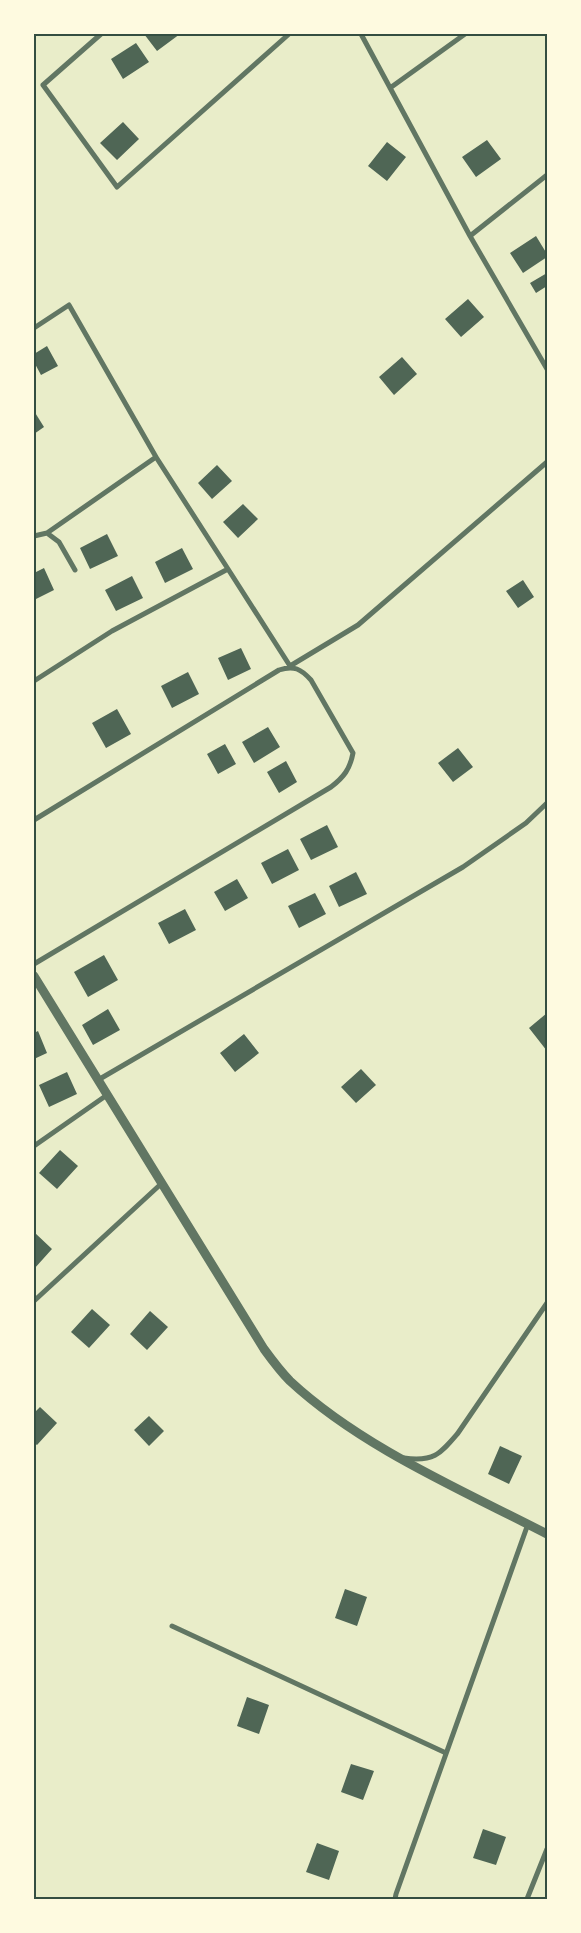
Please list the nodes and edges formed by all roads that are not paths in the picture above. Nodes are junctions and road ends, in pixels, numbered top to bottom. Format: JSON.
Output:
{"nodes":[{"id":1,"x":101,"y":34,"type":"edge"},
{"id":2,"x":289,"y":34,"type":"edge"},
{"id":3,"x":361,"y":34,"type":"edge"},
{"id":4,"x":464,"y":34,"type":"edge"},
{"id":5,"x":390,"y":88,"type":"junction"},
{"id":6,"x":547,"y":175,"type":"edge"},
{"id":7,"x":470,"y":236,"type":"junction"},
{"id":8,"x":34,"y":328,"type":"edge"},
{"id":9,"x":547,"y":369,"type":"edge"},
{"id":10,"x":156,"y":458,"type":"junction"},
{"id":11,"x":547,"y":462,"type":"edge"},
{"id":12,"x":47,"y":533,"type":"junction"},
{"id":13,"x":34,"y":536,"type":"edge"},
{"id":14,"x":228,"y":569,"type":"junction"},
{"id":15,"x":75,"y":570,"type":"dead end"},
{"id":16,"x":290,"y":666,"type":"junction"},
{"id":17,"x":34,"y":681,"type":"edge"},
{"id":18,"x":547,"y":803,"type":"edge"},
{"id":19,"x":34,"y":820,"type":"edge"},
{"id":20,"x":34,"y":964,"type":"edge"},
{"id":21,"x":34,"y":976,"type":"edge"},
{"id":22,"x":37,"y":988,"type":"edge"},
{"id":23,"x":98,"y":1080,"type":"junction"},
{"id":24,"x":107,"y":1095,"type":"junction"},
{"id":25,"x":34,"y":1146,"type":"edge"},
{"id":26,"x":162,"y":1183,"type":"junction"},
{"id":27,"x":34,"y":1301,"type":"edge"},
{"id":28,"x":547,"y":1303,"type":"edge"},
{"id":29,"x":401,"y":1458,"type":"junction"},
{"id":30,"x":528,"y":1524,"type":"junction"},
{"id":31,"x":547,"y":1534,"type":"edge"},
{"id":32,"x":172,"y":1626,"type":"dead end"},
{"id":33,"x":446,"y":1753,"type":"junction"},
{"id":34,"x":547,"y":1849,"type":"edge"},
{"id":35,"x":395,"y":1899,"type":"edge"},
{"id":36,"x":527,"y":1899,"type":"edge"}],
"edges":[{"from":1,"to":2,"type":"street"},
{"from":3,"to":5,"type":"street"},
{"from":4,"to":5,"type":"street"},
{"from":5,"to":7,"type":"street"},
{"from":6,"to":7,"type":"street"},
{"from":7,"to":9,"type":"street"},
{"from":8,"to":10,"type":"street"},
{"from":10,"to":12,"type":"street"},
{"from":10,"to":14,"type":"street"},
{"from":11,"to":16,"type":"street"},
{"from":12,"to":13,"type":"street"},
{"from":12,"to":15,"type":"street"},
{"from":14,"to":16,"type":"street"},
{"from":14,"to":17,"type":"street"},
{"from":16,"to":19,"type":"street"},
{"from":16,"to":20,"type":"street"},
{"from":18,"to":23,"type":"street"},
{"from":21,"to":22,"type":"street"},
{"from":22,"to":23,"type":"street"},
{"from":23,"to":24,"type":"street"},
{"from":24,"to":25,"type":"street"},
{"from":24,"to":26,"type":"street"},
{"from":26,"to":27,"type":"street"},
{"from":26,"to":29,"type":"street"},
{"from":28,"to":29,"type":"street"},
{"from":29,"to":30,"type":"street"},
{"from":30,"to":31,"type":"street"},
{"from":30,"to":33,"type":"street"},
{"from":32,"to":33,"type":"street"},
{"from":33,"to":35,"type":"street"},
{"from":34,"to":36,"type":"street"}]}
